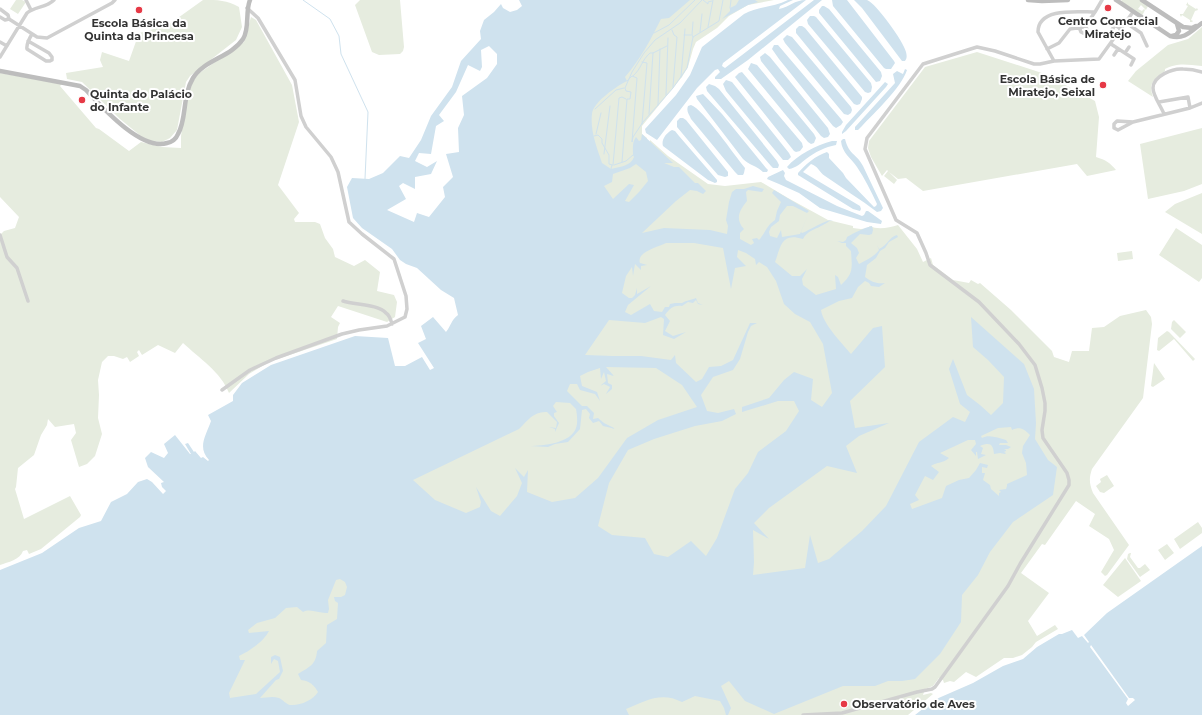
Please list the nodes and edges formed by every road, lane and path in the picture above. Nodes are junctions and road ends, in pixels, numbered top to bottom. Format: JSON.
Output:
{"nodes":[{"id":1,"x":26,"y":0,"type":"edge"},
{"id":2,"x":54,"y":0,"type":"edge"},
{"id":3,"x":115,"y":0,"type":"edge"},
{"id":4,"x":250,"y":0,"type":"edge"},
{"id":5,"x":1031,"y":0,"type":"edge"},
{"id":6,"x":1068,"y":0,"type":"edge"},
{"id":7,"x":1102,"y":0,"type":"edge"},
{"id":8,"x":1116,"y":0,"type":"edge"},
{"id":9,"x":1146,"y":1,"type":"edge"},
{"id":10,"x":247,"y":8,"type":"junction"},
{"id":11,"x":0,"y":10,"type":"edge"},
{"id":12,"x":31,"y":10,"type":"junction"},
{"id":13,"x":1095,"y":12,"type":"junction"},
{"id":14,"x":1133,"y":12,"type":"junction"},
{"id":15,"x":0,"y":17,"type":"edge"},
{"id":16,"x":9,"y":19,"type":"junction"},
{"id":17,"x":1126,"y":22,"type":"junction"},
{"id":18,"x":1177,"y":24,"type":"junction"},
{"id":19,"x":1201,"y":24,"type":"edge"},
{"id":20,"x":1086,"y":25,"type":"junction"},
{"id":21,"x":19,"y":26,"type":"junction"},
{"id":22,"x":1079,"y":27,"type":"junction"},
{"id":23,"x":1121,"y":29,"type":"junction"},
{"id":24,"x":32,"y":34,"type":"junction"},
{"id":25,"x":1170,"y":36,"type":"junction"},
{"id":26,"x":1116,"y":37,"type":"junction"},
{"id":27,"x":28,"y":41,"type":"junction"},
{"id":28,"x":0,"y":42,"type":"edge"},
{"id":29,"x":1111,"y":44,"type":"junction"},
{"id":30,"x":7,"y":46,"type":"junction"},
{"id":31,"x":1147,"y":46,"type":"dead end"},
{"id":32,"x":1129,"y":48,"type":"dead end"},
{"id":33,"x":1118,"y":49,"type":"junction"},
{"id":34,"x":1047,"y":50,"type":"junction"},
{"id":35,"x":1125,"y":53,"type":"junction"},
{"id":36,"x":1114,"y":55,"type":"dead end"},
{"id":37,"x":0,"y":57,"type":"edge"},
{"id":38,"x":1054,"y":61,"type":"junction"},
{"id":39,"x":1130,"y":65,"type":"dead end"},
{"id":40,"x":0,"y":71,"type":"edge"},
{"id":41,"x":1202,"y":72,"type":"edge"},
{"id":42,"x":1159,"y":102,"type":"junction"},
{"id":43,"x":1202,"y":103,"type":"edge"},
{"id":44,"x":1190,"y":108,"type":"junction"},
{"id":45,"x":1164,"y":114,"type":"junction"},
{"id":46,"x":1133,"y":122,"type":"junction"},
{"id":47,"x":0,"y":235,"type":"edge"},
{"id":48,"x":28,"y":301,"type":"dead end"},
{"id":49,"x":344,"y":301,"type":"dead end"},
{"id":50,"x":392,"y":324,"type":"junction"},
{"id":51,"x":222,"y":390,"type":"dead end"},
{"id":52,"x":803,"y":715,"type":"edge"}],
"edges":[{"from":1,"to":12,"type":"street"},
{"from":2,"to":12,"type":"street"},
{"from":3,"to":24,"type":"street"},
{"from":4,"to":10,"type":"main road"},
{"from":5,"to":6,"type":"main road"},
{"from":7,"to":13,"type":"street"},
{"from":8,"to":14,"type":"main road"},
{"from":9,"to":18,"type":"main road"},
{"from":10,"to":40,"type":"main road"},
{"from":10,"to":50,"type":"street"},
{"from":11,"to":16,"type":"street"},
{"from":12,"to":21,"type":"street"},
{"from":13,"to":20,"type":"street"},
{"from":13,"to":34,"type":"street"},
{"from":14,"to":17,"type":"street"},
{"from":14,"to":25,"type":"main road"},
{"from":15,"to":16,"type":"street"},
{"from":16,"to":21,"type":"street"},
{"from":17,"to":23,"type":"street"},
{"from":17,"to":31,"type":"street"},
{"from":18,"to":19,"type":"main road"},
{"from":18,"to":25,"type":"main road"},
{"from":19,"to":25,"type":"main road"},
{"from":20,"to":22,"type":"street"},
{"from":20,"to":22,"type":"street"},
{"from":21,"to":24,"type":"street"},
{"from":21,"to":30,"type":"street"},
{"from":22,"to":34,"type":"street"},
{"from":23,"to":26,"type":"street"},
{"from":23,"to":26,"type":"street"},
{"from":24,"to":27,"type":"street"},
{"from":26,"to":29,"type":"street"},
{"from":27,"to":27,"type":"street"},
{"from":28,"to":30,"type":"street"},
{"from":29,"to":33,"type":"street"},
{"from":29,"to":38,"type":"street"},
{"from":30,"to":37,"type":"street"},
{"from":32,"to":35,"type":"street"},
{"from":33,"to":35,"type":"street"},
{"from":33,"to":36,"type":"street"},
{"from":34,"to":38,"type":"street"},
{"from":35,"to":39,"type":"street"},
{"from":38,"to":52,"type":"street"},
{"from":41,"to":42,"type":"street"},
{"from":42,"to":44,"type":"street"},
{"from":42,"to":45,"type":"street"},
{"from":43,"to":44,"type":"street"},
{"from":44,"to":45,"type":"street"},
{"from":45,"to":46,"type":"street"},
{"from":46,"to":46,"type":"street"},
{"from":47,"to":48,"type":"street"},
{"from":49,"to":50,"type":"street"},
{"from":50,"to":51,"type":"street"}]}
